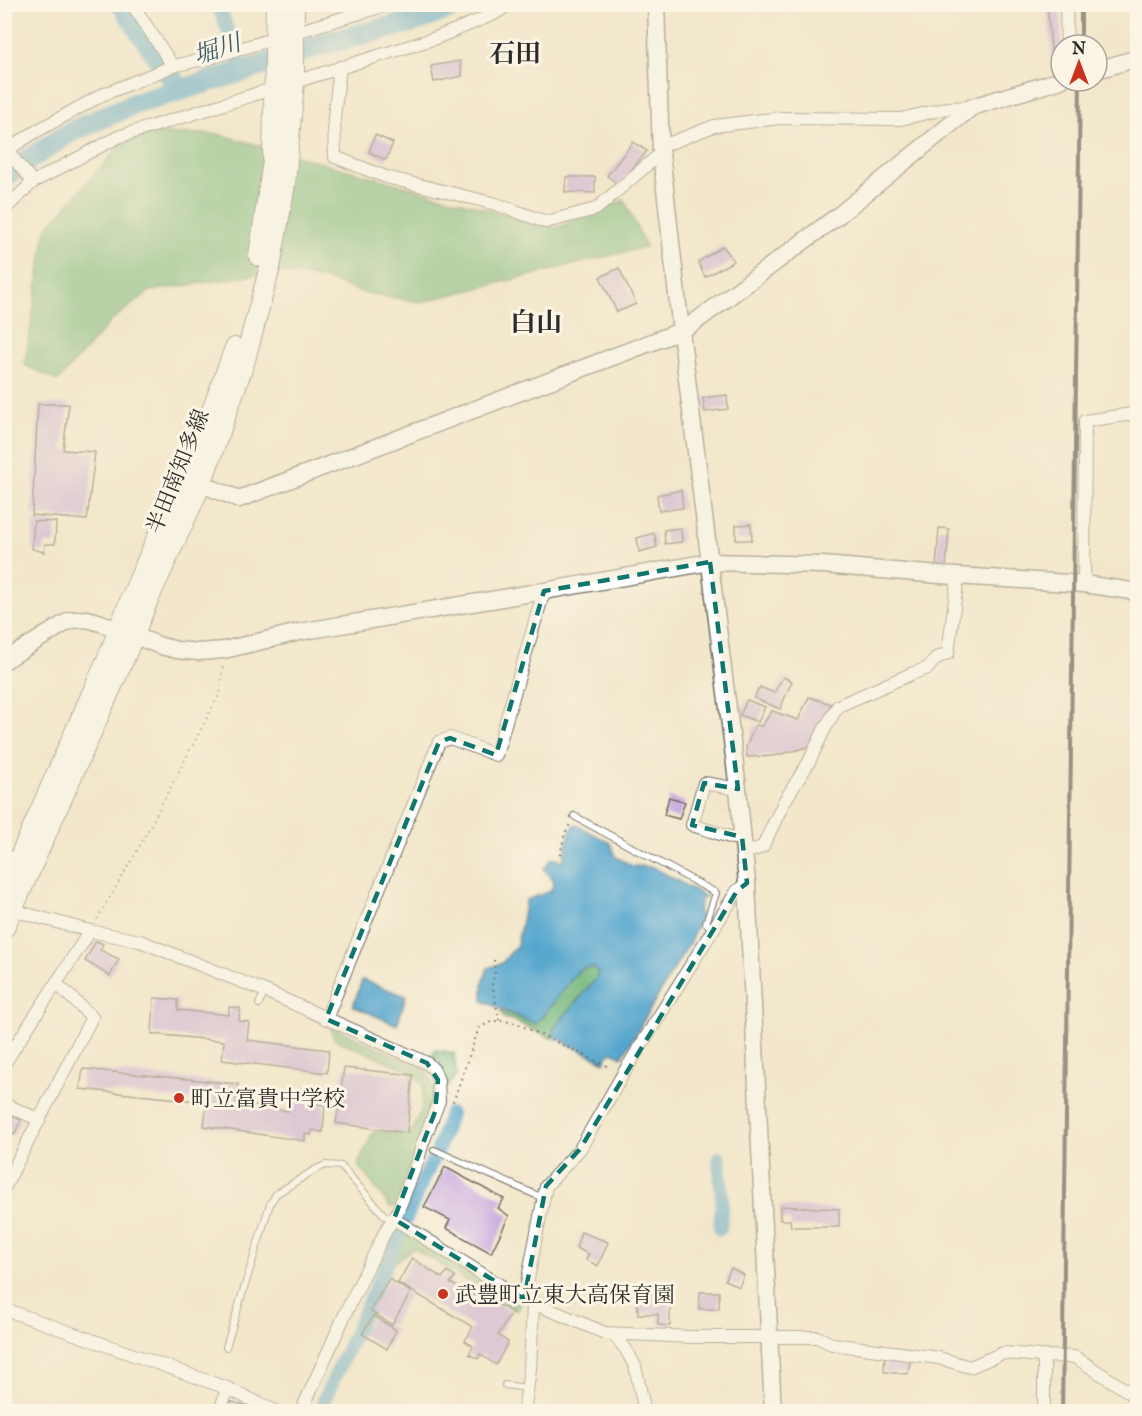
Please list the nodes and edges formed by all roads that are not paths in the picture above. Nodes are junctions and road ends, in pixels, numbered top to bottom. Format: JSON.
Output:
{"nodes":[{"id":1,"x":132,"y":4,"type":"edge"},
{"id":2,"x":276,"y":4,"type":"edge"},
{"id":3,"x":294,"y":4,"type":"edge"},
{"id":4,"x":390,"y":4,"type":"edge"},
{"id":5,"x":510,"y":4,"type":"edge"},
{"id":6,"x":656,"y":4,"type":"edge"},
{"id":7,"x":1066,"y":4,"type":"edge"},
{"id":8,"x":1067,"y":33,"type":"edge"},
{"id":9,"x":278,"y":37,"type":"junction"},
{"id":10,"x":1137,"y":58,"type":"edge"},
{"id":11,"x":1109,"y":66,"type":"edge"},
{"id":12,"x":172,"y":67,"type":"junction"},
{"id":13,"x":340,"y":67,"type":"junction"},
{"id":14,"x":1049,"y":84,"type":"edge"},
{"id":15,"x":284,"y":86,"type":"junction"},
{"id":16,"x":972,"y":107,"type":"junction"},
{"id":17,"x":6,"y":149,"type":"edge"},
{"id":18,"x":661,"y":150,"type":"junction"},
{"id":19,"x":33,"y":182,"type":"junction"},
{"id":20,"x":4,"y":210,"type":"edge"},
{"id":21,"x":681,"y":331,"type":"junction"},
{"id":22,"x":1137,"y":413,"type":"edge"},
{"id":23,"x":201,"y":484,"type":"junction"},
{"id":24,"x":710,"y":562,"type":"junction"},
{"id":25,"x":958,"y":576,"type":"junction"},
{"id":26,"x":1084,"y":584,"type":"junction"},
{"id":27,"x":544,"y":591,"type":"junction"},
{"id":28,"x":1137,"y":592,"type":"edge"},
{"id":29,"x":127,"y":633,"type":"junction"},
{"id":30,"x":4,"y":661,"type":"edge"},
{"id":31,"x":738,"y":789,"type":"junction"},
{"id":32,"x":573,"y":816,"type":"road end"},
{"id":33,"x":743,"y":844,"type":"junction"},
{"id":34,"x":747,"y":883,"type":"junction"},
{"id":35,"x":7,"y":910,"type":"edge"},
{"id":36,"x":713,"y":929,"type":"junction"},
{"id":37,"x":90,"y":931,"type":"junction"},
{"id":38,"x":56,"y":983,"type":"junction"},
{"id":39,"x":265,"y":991,"type":"junction"},
{"id":40,"x":259,"y":1004,"type":"dead end"},
{"id":41,"x":326,"y":1019,"type":"junction"},
{"id":42,"x":4,"y":1064,"type":"edge"},
{"id":43,"x":4,"y":1104,"type":"edge"},
{"id":44,"x":40,"y":1120,"type":"junction"},
{"id":45,"x":434,"y":1150,"type":"dead end"},
{"id":46,"x":5,"y":1188,"type":"edge"},
{"id":47,"x":544,"y":1199,"type":"junction"},
{"id":48,"x":394,"y":1219,"type":"junction"},
{"id":49,"x":528,"y":1301,"type":"junction"},
{"id":50,"x":4,"y":1309,"type":"edge"},
{"id":51,"x":613,"y":1334,"type":"junction"},
{"id":52,"x":770,"y":1336,"type":"junction"},
{"id":53,"x":226,"y":1347,"type":"dead end"},
{"id":54,"x":1041,"y":1356,"type":"junction"},
{"id":55,"x":505,"y":1385,"type":"dead end"},
{"id":56,"x":227,"y":1388,"type":"junction"},
{"id":57,"x":527,"y":1388,"type":"junction"},
{"id":58,"x":1137,"y":1398,"type":"edge"},
{"id":59,"x":219,"y":1412,"type":"edge"},
{"id":60,"x":277,"y":1412,"type":"edge"},
{"id":61,"x":301,"y":1412,"type":"edge"},
{"id":62,"x":524,"y":1412,"type":"edge"},
{"id":63,"x":645,"y":1412,"type":"edge"},
{"id":64,"x":773,"y":1412,"type":"edge"},
{"id":65,"x":1044,"y":1412,"type":"edge"}],
"edges":[{"from":1,"to":12,"type":"street"},
{"from":2,"to":9,"type":"main road","name":"半田南知多線"},
{"from":3,"to":9,"type":"main road","name":"半田南知多線"},
{"from":4,"to":9,"type":"street"},
{"from":5,"to":13,"type":"street"},
{"from":6,"to":18,"type":"street"},
{"from":7,"to":8,"type":"street"},
{"from":9,"to":12,"type":"street"},
{"from":9,"to":15,"type":"main road","name":"半田南知多線"},
{"from":10,"to":11,"type":"street"},
{"from":12,"to":17,"type":"street"},
{"from":13,"to":15,"type":"street"},
{"from":13,"to":18,"type":"street"},
{"from":14,"to":16,"type":"street"},
{"from":15,"to":19,"type":"street"},
{"from":15,"to":23,"type":"main road","name":"半田南知多線"},
{"from":15,"to":29,"type":"main road","name":"半田南知多線"},
{"from":16,"to":18,"type":"street"},
{"from":16,"to":21,"type":"street"},
{"from":17,"to":19,"type":"street"},
{"from":18,"to":21,"type":"street"},
{"from":19,"to":20,"type":"street"},
{"from":21,"to":23,"type":"street"},
{"from":21,"to":24,"type":"street"},
{"from":22,"to":26,"type":"street"},
{"from":23,"to":29,"type":"main road","name":"半田南知多線"},
{"from":24,"to":25,"type":"street"},
{"from":24,"to":27,"type":"street"},
{"from":24,"to":31,"type":"street"},
{"from":25,"to":26,"type":"street"},
{"from":25,"to":33,"type":"street"},
{"from":26,"to":28,"type":"street"},
{"from":27,"to":29,"type":"street"},
{"from":27,"to":41,"type":"street"},
{"from":29,"to":30,"type":"street"},
{"from":29,"to":35,"type":"main road","name":"半田南知多線"},
{"from":31,"to":33,"type":"street"},
{"from":31,"to":33,"type":"street"},
{"from":32,"to":36,"type":"lane"},
{"from":33,"to":34,"type":"street"},
{"from":34,"to":36,"type":"street"},
{"from":34,"to":52,"type":"street"},
{"from":35,"to":37,"type":"street"},
{"from":36,"to":47,"type":"street"},
{"from":37,"to":38,"type":"street"},
{"from":37,"to":39,"type":"street"},
{"from":38,"to":42,"type":"street"},
{"from":38,"to":44,"type":"street"},
{"from":39,"to":40,"type":"lane"},
{"from":39,"to":41,"type":"street"},
{"from":41,"to":48,"type":"street"},
{"from":43,"to":44,"type":"street"},
{"from":44,"to":46,"type":"street"},
{"from":45,"to":47,"type":"lane"},
{"from":47,"to":49,"type":"street"},
{"from":48,"to":49,"type":"street"},
{"from":48,"to":53,"type":"lane"},
{"from":48,"to":61,"type":"street"},
{"from":49,"to":51,"type":"street"},
{"from":49,"to":57,"type":"street"},
{"from":50,"to":56,"type":"street"},
{"from":51,"to":52,"type":"street"},
{"from":51,"to":63,"type":"street"},
{"from":52,"to":54,"type":"street"},
{"from":52,"to":64,"type":"street"},
{"from":54,"to":58,"type":"street"},
{"from":54,"to":65,"type":"street"},
{"from":55,"to":57,"type":"lane"},
{"from":56,"to":59,"type":"street"},
{"from":56,"to":60,"type":"street"},
{"from":57,"to":62,"type":"street"}]}
